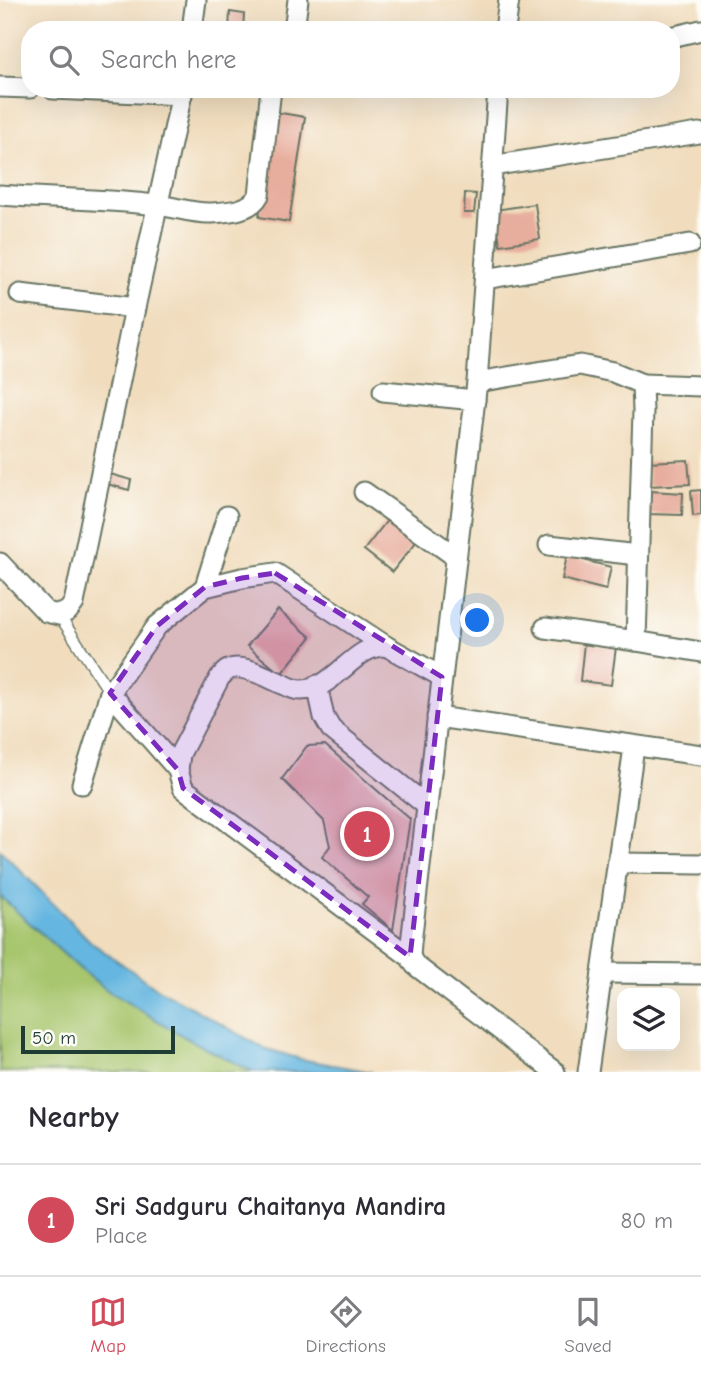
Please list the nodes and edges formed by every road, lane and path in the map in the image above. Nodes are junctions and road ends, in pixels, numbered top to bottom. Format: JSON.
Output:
{"nodes":[{"id":1,"x":196,"y":0,"type":"edge"},
{"id":2,"x":298,"y":0,"type":"edge"},
{"id":3,"x":509,"y":0,"type":"edge"},
{"id":4,"x":193,"y":21,"type":"edge"},
{"id":5,"x":295,"y":21,"type":"edge"},
{"id":6,"x":506,"y":21,"type":"edge"},
{"id":7,"x":701,"y":30,"type":"edge"},
{"id":8,"x":680,"y":35,"type":"edge"},
{"id":9,"x":0,"y":87,"type":"edge"},
{"id":10,"x":21,"y":88,"type":"edge"},
{"id":11,"x":181,"y":98,"type":"edge"},
{"id":12,"x":270,"y":98,"type":"edge"},
{"id":13,"x":497,"y":98,"type":"edge"},
{"id":14,"x":699,"y":133,"type":"dead end"},
{"id":15,"x":492,"y":166,"type":"junction"},
{"id":16,"x":0,"y":195,"type":"edge"},
{"id":17,"x":158,"y":205,"type":"junction"},
{"id":18,"x":690,"y":244,"type":"dead end"},
{"id":19,"x":485,"y":279,"type":"junction"},
{"id":20,"x":20,"y":294,"type":"dead end"},
{"id":21,"x":135,"y":308,"type":"junction"},
{"id":22,"x":642,"y":384,"type":"junction"},
{"id":23,"x":701,"y":386,"type":"edge"},
{"id":24,"x":383,"y":391,"type":"dead end"},
{"id":25,"x":476,"y":391,"type":"junction"},
{"id":26,"x":364,"y":492,"type":"dead end"},
{"id":27,"x":227,"y":516,"type":"dead end"},
{"id":28,"x":549,"y":545,"type":"dead end"},
{"id":29,"x":638,"y":555,"type":"junction"},
{"id":30,"x":457,"y":557,"type":"junction"},
{"id":31,"x":0,"y":563,"type":"edge"},
{"id":32,"x":205,"y":587,"type":"junction"},
{"id":33,"x":59,"y":614,"type":"junction"},
{"id":34,"x":545,"y":628,"type":"dead end"},
{"id":35,"x":636,"y":641,"type":"junction"},
{"id":36,"x":386,"y":646,"type":"junction"},
{"id":37,"x":701,"y":652,"type":"edge"},
{"id":38,"x":442,"y":677,"type":"junction"},
{"id":39,"x":317,"y":685,"type":"junction"},
{"id":40,"x":110,"y":693,"type":"junction"},
{"id":41,"x":438,"y":717,"type":"junction"},
{"id":42,"x":634,"y":747,"type":"junction"},
{"id":43,"x":701,"y":755,"type":"edge"},
{"id":44,"x":178,"y":770,"type":"junction"},
{"id":45,"x":82,"y":784,"type":"dead end"},
{"id":46,"x":427,"y":806,"type":"junction"},
{"id":47,"x":618,"y":863,"type":"junction"},
{"id":48,"x":701,"y":864,"type":"edge"},
{"id":49,"x":410,"y":957,"type":"junction"},
{"id":50,"x":602,"y":973,"type":"junction"},
{"id":51,"x":701,"y":974,"type":"edge"},
{"id":52,"x":555,"y":1072,"type":"edge"},
{"id":53,"x":588,"y":1072,"type":"edge"}],
"edges":[{"from":1,"to":4,"type":"street"},
{"from":2,"to":5,"type":"street"},
{"from":3,"to":6,"type":"street"},
{"from":7,"to":8,"type":"street"},
{"from":9,"to":10,"type":"street"},
{"from":11,"to":17,"type":"street"},
{"from":12,"to":17,"type":"street"},
{"from":13,"to":15,"type":"street"},
{"from":14,"to":15,"type":"street"},
{"from":15,"to":19,"type":"street"},
{"from":16,"to":17,"type":"street"},
{"from":17,"to":21,"type":"street"},
{"from":18,"to":19,"type":"street"},
{"from":19,"to":25,"type":"street"},
{"from":20,"to":21,"type":"street"},
{"from":21,"to":33,"type":"street"},
{"from":22,"to":23,"type":"street"},
{"from":22,"to":25,"type":"street"},
{"from":22,"to":29,"type":"street"},
{"from":24,"to":25,"type":"street"},
{"from":25,"to":30,"type":"street"},
{"from":26,"to":30,"type":"street"},
{"from":27,"to":32,"type":"street"},
{"from":28,"to":29,"type":"street"},
{"from":29,"to":35,"type":"street"},
{"from":30,"to":38,"type":"street"},
{"from":31,"to":33,"type":"street"},
{"from":32,"to":36,"type":"street"},
{"from":32,"to":40,"type":"street"},
{"from":33,"to":40,"type":"lane"},
{"from":34,"to":35,"type":"street"},
{"from":35,"to":37,"type":"street"},
{"from":36,"to":38,"type":"street"},
{"from":36,"to":39,"type":"street"},
{"from":38,"to":41,"type":"street"},
{"from":39,"to":44,"type":"street"},
{"from":39,"to":46,"type":"street"},
{"from":40,"to":44,"type":"street"},
{"from":40,"to":45,"type":"street"},
{"from":41,"to":42,"type":"street"},
{"from":41,"to":46,"type":"street"},
{"from":42,"to":43,"type":"street"},
{"from":42,"to":47,"type":"street"},
{"from":44,"to":49,"type":"street"},
{"from":46,"to":49,"type":"street"},
{"from":47,"to":48,"type":"street"},
{"from":47,"to":50,"type":"street"},
{"from":49,"to":52,"type":"street"},
{"from":50,"to":51,"type":"street"},
{"from":50,"to":53,"type":"street"}]}
